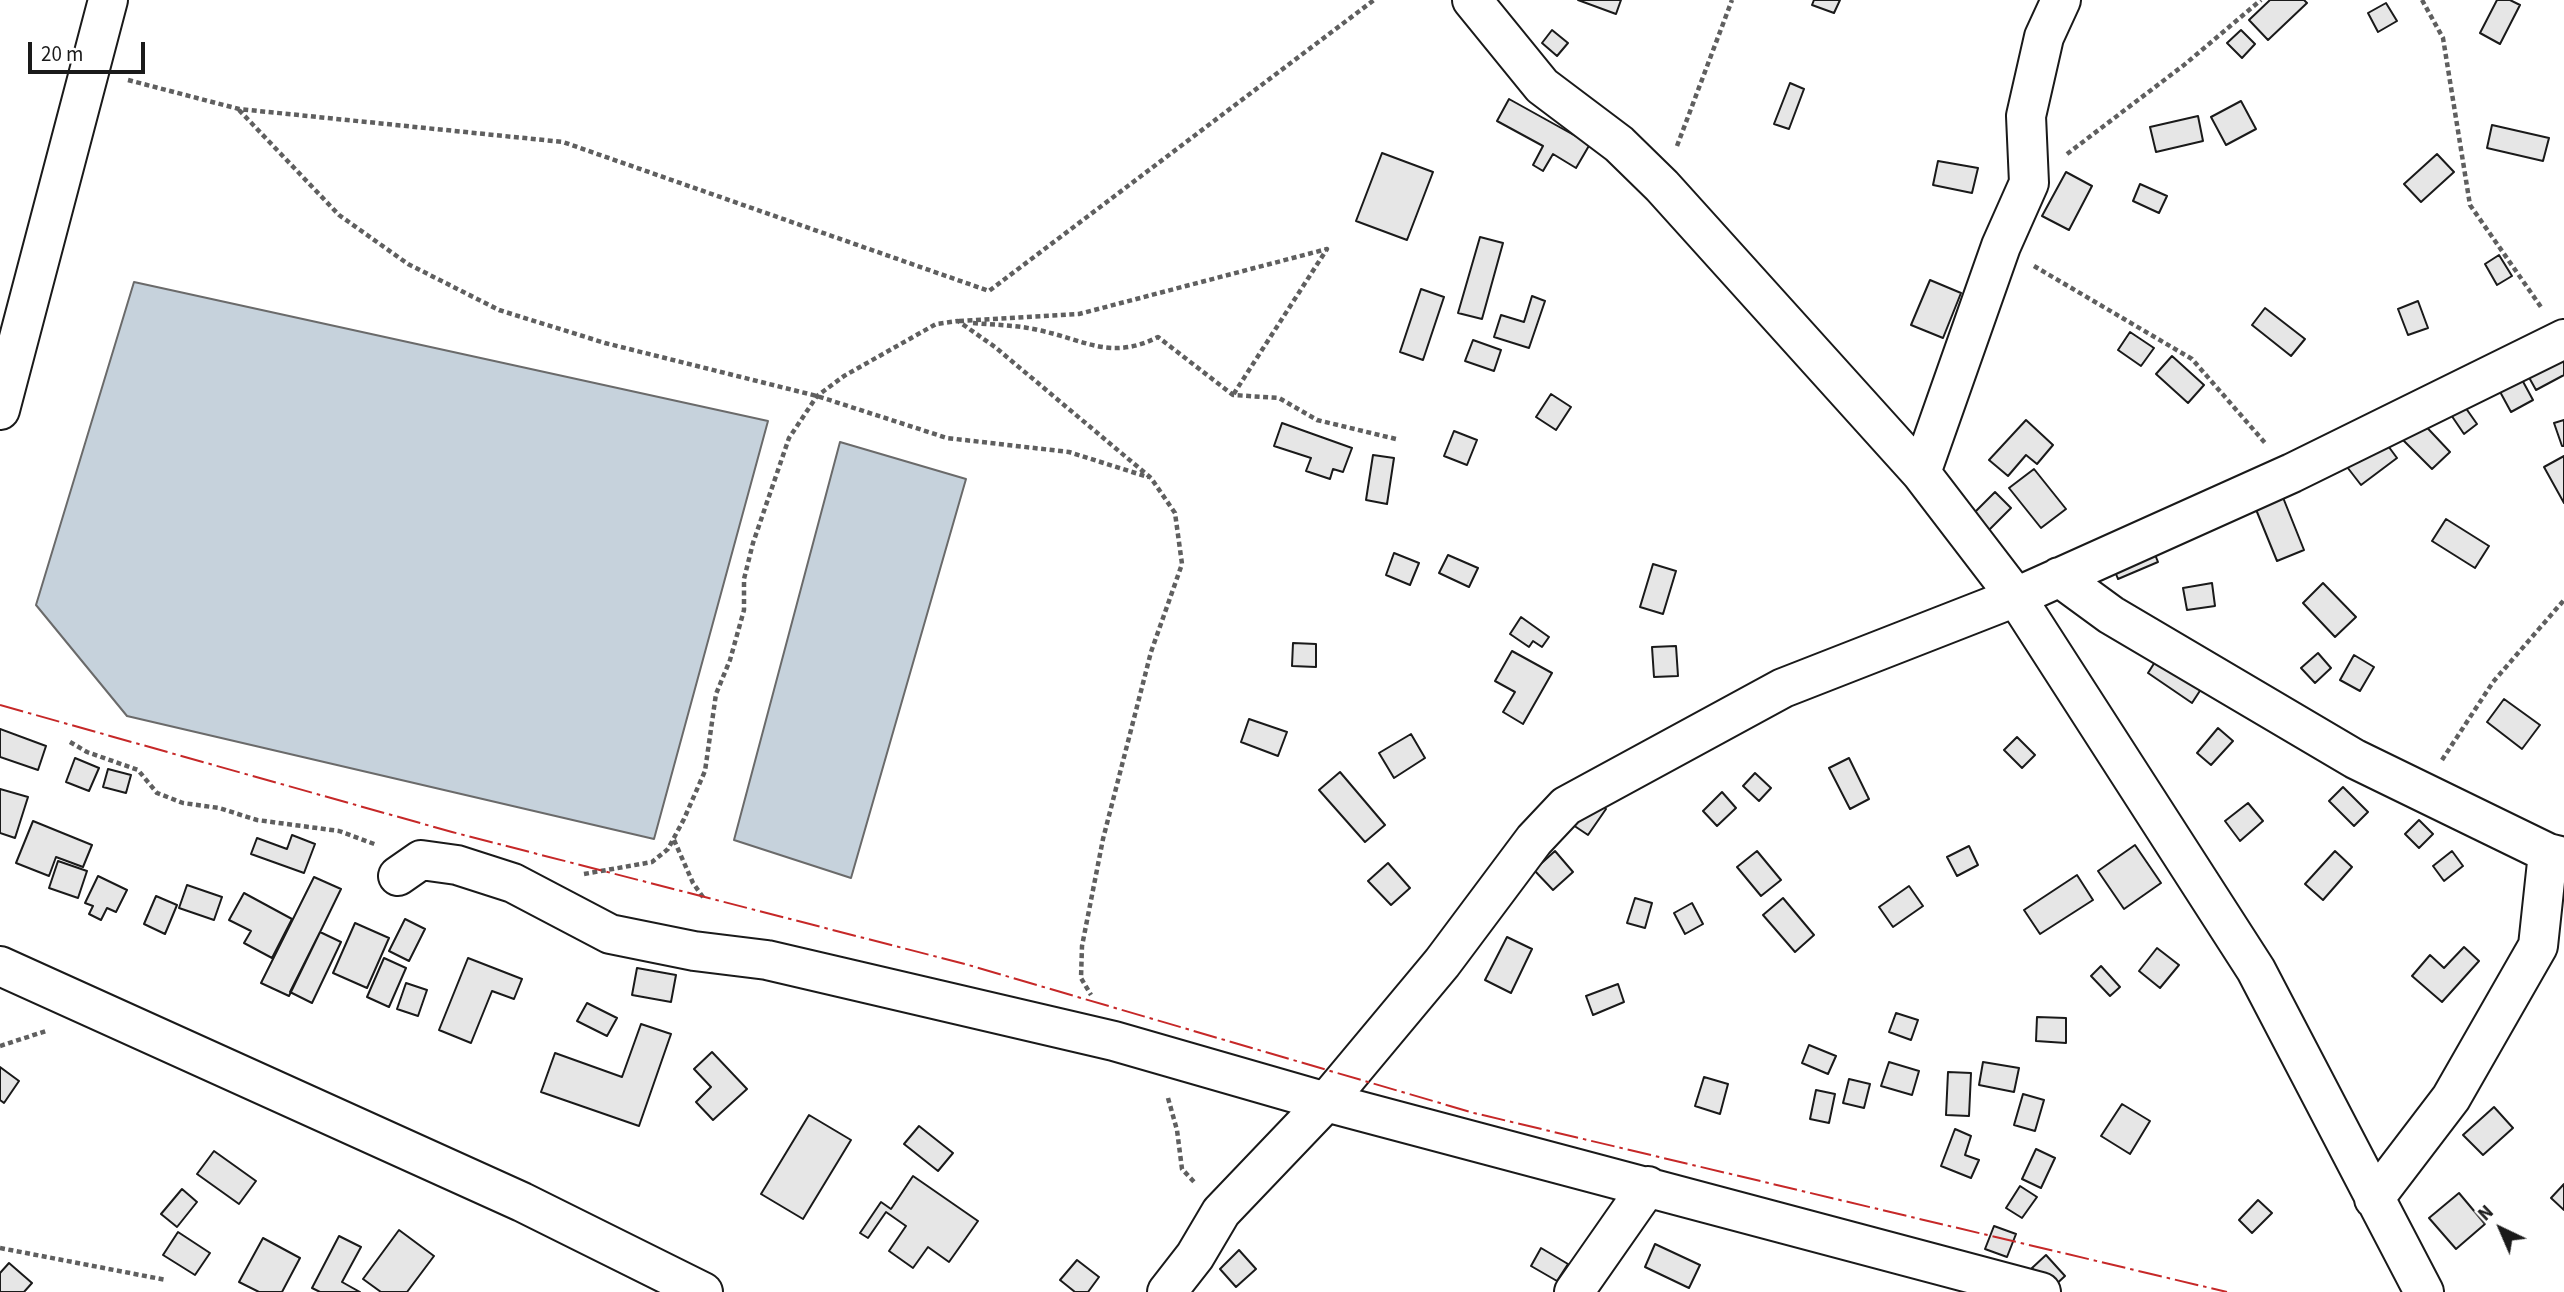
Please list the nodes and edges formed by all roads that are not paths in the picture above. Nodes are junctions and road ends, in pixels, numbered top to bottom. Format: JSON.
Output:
{"nodes":[{"id":1,"x":108,"y":0,"type":"edge"},
{"id":2,"x":1472,"y":0,"type":"edge"},
{"id":3,"x":2060,"y":0,"type":"edge"},
{"id":4,"x":2564,"y":339,"type":"edge"},
{"id":5,"x":0,"y":410,"type":"edge"},
{"id":6,"x":1920,"y":473,"type":"junction"},
{"id":7,"x":2059,"y":577,"type":"junction"},
{"id":8,"x":2016,"y":597,"type":"junction"},
{"id":9,"x":2556,"y":855,"type":"edge"},
{"id":10,"x":409,"y":868,"type":"road end"},
{"id":11,"x":0,"y":966,"type":"edge"},
{"id":12,"x":1326,"y":1102,"type":"junction"},
{"id":13,"x":1648,"y":1186,"type":"junction"},
{"id":14,"x":2374,"y":1199,"type":"junction"},
{"id":15,"x":703,"y":1292,"type":"edge"},
{"id":16,"x":1167,"y":1292,"type":"edge"},
{"id":17,"x":1574,"y":1292,"type":"edge"},
{"id":18,"x":2041,"y":1292,"type":"edge"},
{"id":19,"x":2424,"y":1292,"type":"edge"}],
"edges":[{"from":1,"to":5,"type":"street"},
{"from":2,"to":6,"type":"street"},
{"from":3,"to":6,"type":"street"},
{"from":4,"to":7,"type":"street"},
{"from":6,"to":8,"type":"street"},
{"from":7,"to":8,"type":"street"},
{"from":7,"to":9,"type":"street"},
{"from":8,"to":12,"type":"street"},
{"from":8,"to":14,"type":"street"},
{"from":9,"to":14,"type":"street"},
{"from":10,"to":12,"type":"street"},
{"from":11,"to":15,"type":"street"},
{"from":12,"to":13,"type":"street"},
{"from":12,"to":16,"type":"street"},
{"from":13,"to":17,"type":"street"},
{"from":13,"to":18,"type":"street"},
{"from":14,"to":19,"type":"street"}]}
